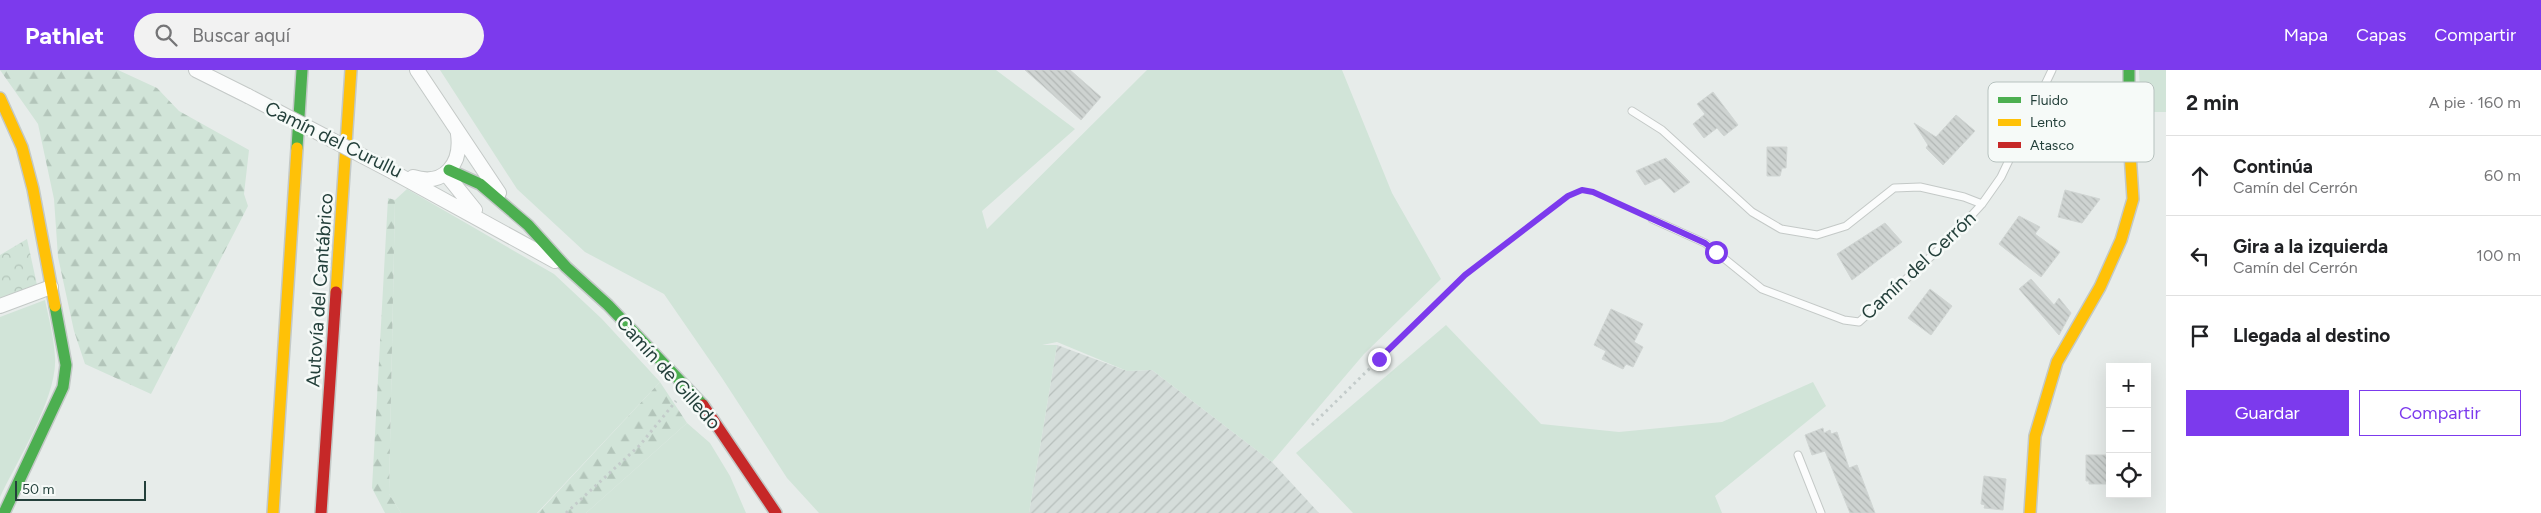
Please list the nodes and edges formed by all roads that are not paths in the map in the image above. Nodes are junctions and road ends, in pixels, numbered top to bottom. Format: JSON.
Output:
{"nodes":[{"id":1,"x":196,"y":70,"type":"edge"},
{"id":2,"x":302,"y":70,"type":"edge"},
{"id":3,"x":351,"y":70,"type":"edge"},
{"id":4,"x":417,"y":70,"type":"edge"},
{"id":5,"x":2052,"y":70,"type":"edge"},
{"id":6,"x":2046,"y":82,"type":"edge"},
{"id":7,"x":0,"y":98,"type":"edge"},
{"id":8,"x":1632,"y":111,"type":"dead end"},
{"id":9,"x":0,"y":120,"type":"edge"},
{"id":10,"x":458,"y":130,"type":"junction"},
{"id":11,"x":2008,"y":162,"type":"edge"},
{"id":12,"x":2131,"y":162,"type":"edge"},
{"id":13,"x":393,"y":172,"type":"junction"},
{"id":14,"x":448,"y":172,"type":"junction"},
{"id":15,"x":1982,"y":204,"type":"junction"},
{"id":16,"x":509,"y":208,"type":"junction"},
{"id":17,"x":1652,"y":219,"type":"road end"},
{"id":18,"x":486,"y":221,"type":"junction"},
{"id":19,"x":40,"y":232,"type":"junction"},
{"id":20,"x":566,"y":267,"type":"junction"},
{"id":21,"x":51,"y":287,"type":"junction"},
{"id":22,"x":0,"y":306,"type":"edge"},
{"id":23,"x":1798,"y":455,"type":"dead end"},
{"id":24,"x":4,"y":513,"type":"edge"},
{"id":25,"x":273,"y":513,"type":"edge"},
{"id":26,"x":321,"y":513,"type":"edge"},
{"id":27,"x":776,"y":513,"type":"edge"},
{"id":28,"x":1822,"y":513,"type":"edge"},
{"id":29,"x":2030,"y":513,"type":"edge"}],
"edges":[{"from":1,"to":13,"type":"street","name":"Camín del Curullu","bridge":true},
{"from":2,"to":25,"type":"main road","name":"Autovía del Cantábrico"},
{"from":3,"to":26,"type":"main road","name":"Autovía del Cantábrico"},
{"from":4,"to":10,"type":"street"},
{"from":5,"to":6,"type":"lane","name":"Camín del Cerrón"},
{"from":7,"to":19,"type":"main road"},
{"from":8,"to":15,"type":"lane"},
{"from":9,"to":19,"type":"street"},
{"from":10,"to":14,"type":"street"},
{"from":10,"to":16,"type":"street","name":"Camín de Gilledo"},
{"from":11,"to":15,"type":"lane","name":"Camín del Cerrón"},
{"from":12,"to":29,"type":"main road"},
{"from":13,"to":14,"type":"street","name":"Camín del Curullu"},
{"from":13,"to":18,"type":"street","name":"Camín de Gilledo"},
{"from":14,"to":16,"type":"main road","name":"Camín de Gilledo"},
{"from":14,"to":18,"type":"street","name":"Camín de Gilledo"},
{"from":15,"to":17,"type":"lane","name":"Camín del Cerrón"},
{"from":16,"to":20,"type":"main road","name":"Camín de Gilledo"},
{"from":18,"to":20,"type":"street","name":"Camín de Gilledo"},
{"from":19,"to":21,"type":"main road"},
{"from":20,"to":27,"type":"main road","name":"Camín de Gilledo"},
{"from":21,"to":22,"type":"street"},
{"from":21,"to":24,"type":"main road"},
{"from":23,"to":28,"type":"lane"}]}
